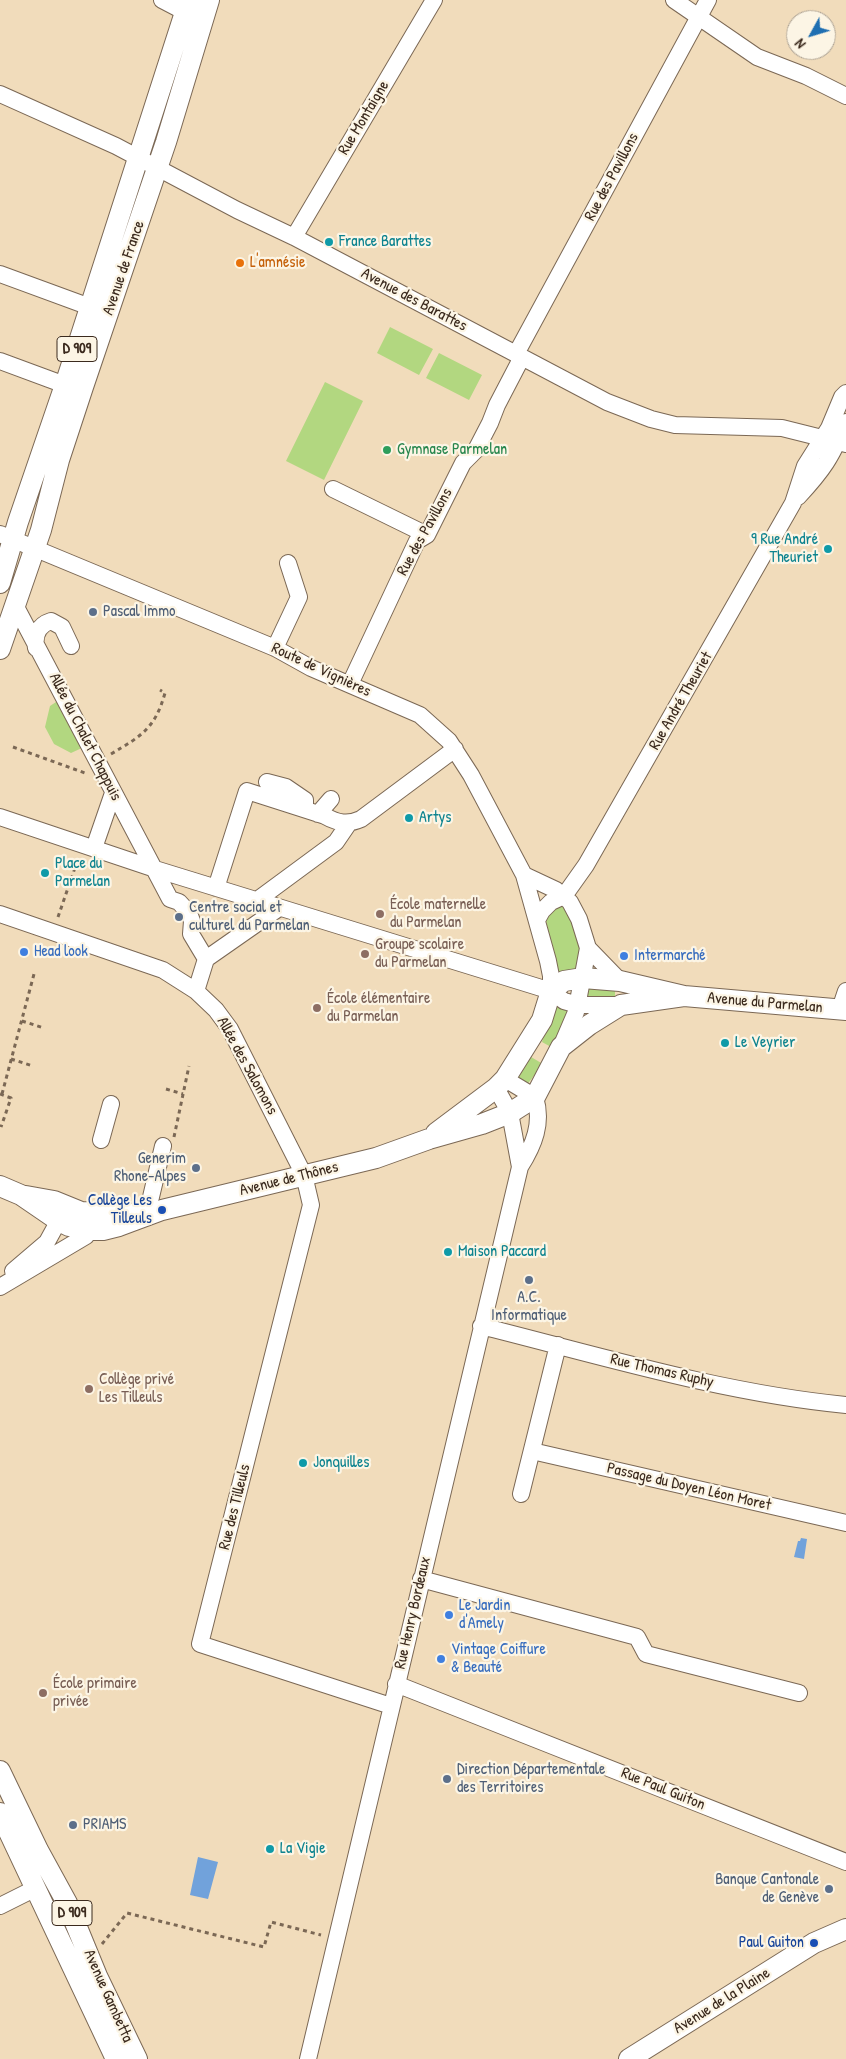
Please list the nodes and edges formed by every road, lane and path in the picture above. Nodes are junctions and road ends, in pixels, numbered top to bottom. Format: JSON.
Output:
{"nodes":[{"id":1,"x":162,"y":0,"type":"edge"},
{"id":2,"x":209,"y":0,"type":"edge"},
{"id":3,"x":434,"y":0,"type":"edge"},
{"id":4,"x":674,"y":0,"type":"edge"},
{"id":5,"x":708,"y":0,"type":"edge"},
{"id":6,"x":188,"y":6,"type":"edge"},
{"id":7,"x":699,"y":17,"type":"junction"},
{"id":8,"x":0,"y":94,"type":"edge"},
{"id":9,"x":846,"y":96,"type":"edge"},
{"id":10,"x":138,"y":158,"type":"junction"},
{"id":11,"x":158,"y":167,"type":"junction"},
{"id":12,"x":294,"y":237,"type":"junction"},
{"id":13,"x":0,"y":274,"type":"edge"},
{"id":14,"x":90,"y":308,"type":"junction"},
{"id":15,"x":519,"y":355,"type":"junction"},
{"id":16,"x":0,"y":361,"type":"edge"},
{"id":17,"x":65,"y":386,"type":"junction"},
{"id":18,"x":846,"y":393,"type":"edge"},
{"id":19,"x":846,"y":422,"type":"edge"},
{"id":20,"x":822,"y":437,"type":"junction"},
{"id":21,"x":842,"y":443,"type":"edge"},
{"id":22,"x":333,"y":489,"type":"dead end"},
{"id":23,"x":793,"y":503,"type":"junction"},
{"id":24,"x":428,"y":535,"type":"junction"},
{"id":25,"x":7,"y":537,"type":"edge"},
{"id":26,"x":35,"y":548,"type":"junction"},
{"id":27,"x":288,"y":563,"type":"dead end"},
{"id":28,"x":0,"y":583,"type":"edge"},
{"id":29,"x":15,"y":605,"type":"junction"},
{"id":30,"x":35,"y":641,"type":"junction"},
{"id":31,"x":71,"y":646,"type":"dead end"},
{"id":32,"x":275,"y":648,"type":"junction"},
{"id":33,"x":0,"y":649,"type":"edge"},
{"id":34,"x":39,"y":665,"type":"dead end"},
{"id":35,"x":350,"y":684,"type":"junction"},
{"id":36,"x":160,"y":690,"type":"dead end"},
{"id":37,"x":13,"y":747,"type":"dead end"},
{"id":38,"x":455,"y":749,"type":"junction"},
{"id":39,"x":97,"y":762,"type":"junction"},
{"id":40,"x":268,"y":782,"type":"dead end"},
{"id":41,"x":110,"y":787,"type":"junction"},
{"id":42,"x":331,"y":799,"type":"dead end"},
{"id":43,"x":312,"y":812,"type":"junction"},
{"id":44,"x":0,"y":817,"type":"edge"},
{"id":45,"x":349,"y":823,"type":"junction"},
{"id":46,"x":88,"y":846,"type":"junction"},
{"id":47,"x":155,"y":869,"type":"junction"},
{"id":48,"x":524,"y":875,"type":"junction"},
{"id":49,"x":216,"y":888,"type":"junction"},
{"id":50,"x":564,"y":896,"type":"junction"},
{"id":51,"x":256,"y":901,"type":"junction"},
{"id":52,"x":280,"y":908,"type":"junction"},
{"id":53,"x":0,"y":914,"type":"edge"},
{"id":54,"x":537,"y":920,"type":"junction"},
{"id":55,"x":53,"y":931,"type":"junction"},
{"id":56,"x":588,"y":948,"type":"junction"},
{"id":57,"x":206,"y":959,"type":"junction"},
{"id":58,"x":34,"y":974,"type":"dead end"},
{"id":59,"x":583,"y":978,"type":"junction"},
{"id":60,"x":620,"y":981,"type":"junction"},
{"id":61,"x":196,"y":991,"type":"junction"},
{"id":62,"x":551,"y":991,"type":"junction"},
{"id":63,"x":846,"y":991,"type":"edge"},
{"id":64,"x":684,"y":996,"type":"junction"},
{"id":65,"x":578,"y":1005,"type":"junction"},
{"id":66,"x":621,"y":1005,"type":"junction"},
{"id":67,"x":843,"y":1010,"type":"edge"},
{"id":68,"x":22,"y":1021,"type":"junction"},
{"id":69,"x":44,"y":1028,"type":"dead end"},
{"id":70,"x":561,"y":1047,"type":"junction"},
{"id":71,"x":11,"y":1058,"type":"junction"},
{"id":72,"x":33,"y":1066,"type":"dead end"},
{"id":73,"x":501,"y":1083,"type":"junction"},
{"id":74,"x":166,"y":1089,"type":"dead end"},
{"id":75,"x":1,"y":1094,"type":"edge"},
{"id":76,"x":183,"y":1094,"type":"dead end"},
{"id":77,"x":535,"y":1097,"type":"junction"},
{"id":78,"x":111,"y":1104,"type":"dead end"},
{"id":79,"x":510,"y":1113,"type":"junction"},
{"id":80,"x":1,"y":1127,"type":"edge"},
{"id":81,"x":429,"y":1139,"type":"junction"},
{"id":82,"x":101,"y":1140,"type":"dead end"},
{"id":83,"x":162,"y":1146,"type":"dead end"},
{"id":84,"x":520,"y":1167,"type":"junction"},
{"id":85,"x":304,"y":1175,"type":"junction"},
{"id":86,"x":0,"y":1186,"type":"edge"},
{"id":87,"x":62,"y":1214,"type":"junction"},
{"id":88,"x":147,"y":1214,"type":"junction"},
{"id":89,"x":90,"y":1222,"type":"junction"},
{"id":90,"x":0,"y":1286,"type":"edge"},
{"id":91,"x":481,"y":1326,"type":"junction"},
{"id":92,"x":558,"y":1345,"type":"junction"},
{"id":93,"x":846,"y":1405,"type":"edge"},
{"id":94,"x":532,"y":1451,"type":"junction"},
{"id":95,"x":521,"y":1494,"type":"dead end"},
{"id":96,"x":846,"y":1524,"type":"edge"},
{"id":97,"x":421,"y":1579,"type":"junction"},
{"id":98,"x":396,"y":1684,"type":"junction"},
{"id":99,"x":799,"y":1693,"type":"dead end"},
{"id":100,"x":391,"y":1706,"type":"junction"},
{"id":101,"x":0,"y":1771,"type":"edge"},
{"id":102,"x":0,"y":1813,"type":"edge"},
{"id":103,"x":846,"y":1862,"type":"edge"},
{"id":104,"x":36,"y":1888,"type":"junction"},
{"id":105,"x":0,"y":1906,"type":"edge"},
{"id":106,"x":846,"y":1915,"type":"edge"},
{"id":107,"x":846,"y":1928,"type":"edge"},
{"id":108,"x":337,"y":1938,"type":"junction"},
{"id":109,"x":814,"y":1943,"type":"junction"},
{"id":110,"x":90,"y":1959,"type":"junction"},
{"id":111,"x":116,"y":2059,"type":"edge"},
{"id":112,"x":137,"y":2059,"type":"edge"},
{"id":113,"x":308,"y":2059,"type":"edge"},
{"id":114,"x":629,"y":2059,"type":"edge"}],
"edges":[{"from":1,"to":6,"type":"street"},
{"from":2,"to":11,"type":"main road","name":"Avenue de France","number":"D 909"},
{"from":3,"to":12,"type":"street","name":"Rue Montaigne"},
{"from":4,"to":7,"type":"street"},
{"from":5,"to":7,"type":"street","name":"Rue des Pavillons"},
{"from":6,"to":10,"type":"main road","name":"Avenue de France","number":"D 909"},
{"from":7,"to":9,"type":"street"},
{"from":7,"to":15,"type":"street","name":"Rue des Pavillons"},
{"from":8,"to":10,"type":"street","name":"Avenue des Barattes"},
{"from":10,"to":11,"type":"street","name":"Avenue des Barattes"},
{"from":10,"to":14,"type":"main road","name":"Avenue de France","number":"D 909"},
{"from":11,"to":12,"type":"street","name":"Avenue des Barattes"},
{"from":11,"to":26,"type":"main road","name":"Avenue de France","number":"D 909"},
{"from":12,"to":15,"type":"street","name":"Avenue des Barattes"},
{"from":13,"to":14,"type":"street"},
{"from":14,"to":17,"type":"main road","name":"Avenue de France","number":"D 909"},
{"from":15,"to":20,"type":"street","name":"Avenue des Barattes"},
{"from":15,"to":24,"type":"street","name":"Rue des Pavillons"},
{"from":16,"to":17,"type":"street"},
{"from":17,"to":25,"type":"main road","name":"Avenue de France","number":"D 909"},
{"from":18,"to":20,"type":"street","name":"Rue André Theuriet"},
{"from":19,"to":21,"type":"street","name":"Rue André Theuriet"},
{"from":20,"to":21,"type":"street","name":"Avenue des Barattes"},
{"from":20,"to":23,"type":"street","name":"Rue André Theuriet"},
{"from":21,"to":23,"type":"street","name":"Rue André Theuriet"},
{"from":22,"to":24,"type":"street"},
{"from":23,"to":50,"type":"street","name":"Rue André Theuriet"},
{"from":24,"to":35,"type":"street","name":"Rue des Pavillons"},
{"from":25,"to":26,"type":"street","name":"Route de Vignières"},
{"from":25,"to":28,"type":"main road","name":"Avenue de France","number":"D 909"},
{"from":26,"to":29,"type":"main road","name":"Avenue de France","number":"D 909"},
{"from":26,"to":32,"type":"street","name":"Route de Vignières"},
{"from":27,"to":32,"type":"street"},
{"from":29,"to":30,"type":"street","name":"Allée du Chalet Chappuis"},
{"from":29,"to":33,"type":"main road","name":"Avenue de France","number":"D 909"},
{"from":30,"to":31,"type":"street"},
{"from":30,"to":34,"type":"street"},
{"from":30,"to":39,"type":"street","name":"Allée du Chalet Chappuis"},
{"from":32,"to":35,"type":"street","name":"Route de Vignières"},
{"from":35,"to":38,"type":"street","name":"Route de Vignières"},
{"from":36,"to":39,"type":"path"},
{"from":37,"to":41,"type":"path"},
{"from":38,"to":45,"type":"street"},
{"from":38,"to":48,"type":"street","name":"Route de Vignières"},
{"from":39,"to":41,"type":"street","name":"Allée du Chalet Chappuis"},
{"from":40,"to":43,"type":"street"},
{"from":41,"to":46,"type":"street"},
{"from":41,"to":47,"type":"street","name":"Allée du Chalet Chappuis"},
{"from":42,"to":43,"type":"street"},
{"from":43,"to":45,"type":"street"},
{"from":43,"to":49,"type":"street"},
{"from":44,"to":46,"type":"street"},
{"from":45,"to":51,"type":"street"},
{"from":46,"to":47,"type":"street"},
{"from":46,"to":55,"type":"path"},
{"from":47,"to":49,"type":"street"},
{"from":47,"to":57,"type":"street","name":"Allée du Chalet Chappuis"},
{"from":48,"to":50,"type":"street"},
{"from":48,"to":54,"type":"street","name":"Route de Vignières"},
{"from":49,"to":51,"type":"street"},
{"from":50,"to":54,"type":"street"},
{"from":50,"to":56,"type":"street"},
{"from":51,"to":52,"type":"street"},
{"from":52,"to":57,"type":"street"},
{"from":52,"to":62,"type":"street"},
{"from":53,"to":55,"type":"street","name":"Allée des Salomons"},
{"from":54,"to":62,"type":"street","name":"Route de Vignières"},
{"from":55,"to":61,"type":"street","name":"Allée des Salomons"},
{"from":56,"to":59,"type":"street"},
{"from":56,"to":60,"type":"street"},
{"from":57,"to":61,"type":"street"},
{"from":58,"to":68,"type":"path"},
{"from":59,"to":60,"type":"main road"},
{"from":59,"to":62,"type":"main road"},
{"from":59,"to":65,"type":"street"},
{"from":60,"to":64,"type":"main road"},
{"from":61,"to":85,"type":"street","name":"Allée des Salomons"},
{"from":62,"to":65,"type":"street"},
{"from":62,"to":73,"type":"main road"},
{"from":63,"to":67,"type":"street"},
{"from":64,"to":66,"type":"main road"},
{"from":64,"to":67,"type":"main road","name":"Avenue du Parmelan"},
{"from":65,"to":66,"type":"street"},
{"from":65,"to":70,"type":"street"},
{"from":66,"to":70,"type":"main road"},
{"from":68,"to":69,"type":"path"},
{"from":68,"to":71,"type":"path"},
{"from":70,"to":77,"type":"main road"},
{"from":71,"to":72,"type":"path"},
{"from":71,"to":75,"type":"path"},
{"from":73,"to":77,"type":"street"},
{"from":73,"to":79,"type":"street","name":"Rue Henry Bordeaux"},
{"from":73,"to":81,"type":"main road"},
{"from":74,"to":76,"type":"path"},
{"from":75,"to":80,"type":"path"},
{"from":77,"to":79,"type":"main road"},
{"from":77,"to":84,"type":"street","name":"Rue Henry Bordeaux"},
{"from":78,"to":82,"type":"street"},
{"from":79,"to":81,"type":"main road"},
{"from":79,"to":84,"type":"street","name":"Rue Henry Bordeaux"},
{"from":81,"to":85,"type":"main road","name":"Avenue de Thônes"},
{"from":83,"to":88,"type":"street"},
{"from":84,"to":91,"type":"street","name":"Rue Henry Bordeaux"},
{"from":85,"to":88,"type":"main road","name":"Avenue de Thônes"},
{"from":85,"to":100,"type":"street","name":"Rue des Tilleuls"},
{"from":86,"to":87,"type":"main road","name":"Avenue de Thônes"},
{"from":87,"to":89,"type":"main road","name":"Avenue de Thônes"},
{"from":87,"to":90,"type":"street"},
{"from":88,"to":89,"type":"main road","name":"Avenue de Thônes"},
{"from":89,"to":90,"type":"street"},
{"from":91,"to":92,"type":"street","name":"Rue Thomas Ruphy"},
{"from":91,"to":97,"type":"street","name":"Rue Henry Bordeaux"},
{"from":92,"to":93,"type":"street","name":"Rue Thomas Ruphy"},
{"from":92,"to":94,"type":"street"},
{"from":94,"to":95,"type":"street"},
{"from":94,"to":96,"type":"street","name":"Passage du Doyen Léon Moret"},
{"from":97,"to":98,"type":"street","name":"Rue Henry Bordeaux"},
{"from":97,"to":99,"type":"street"},
{"from":98,"to":100,"type":"street","name":"Rue Henry Bordeaux"},
{"from":98,"to":103,"type":"street","name":"Rue Paul Guiton"},
{"from":100,"to":108,"type":"street","name":"Rue Henry Bordeaux"},
{"from":101,"to":110,"type":"main road","name":"Avenue Gambetta","number":"D 909"},
{"from":102,"to":104,"type":"main road","name":"Avenue Gambetta","number":"D 909"},
{"from":104,"to":105,"type":"street"},
{"from":104,"to":111,"type":"main road","name":"Avenue Gambetta","number":"D 909"},
{"from":106,"to":109,"type":"main road","name":"Avenue de la Plaine"},
{"from":107,"to":109,"type":"main road","name":"Avenue de la Plaine"},
{"from":108,"to":110,"type":"path"},
{"from":108,"to":113,"type":"street","name":"Rue Henry Bordeaux"},
{"from":109,"to":114,"type":"main road","name":"Avenue de la Plaine"},
{"from":110,"to":112,"type":"main road","name":"Avenue Gambetta","number":"D 909"}]}
